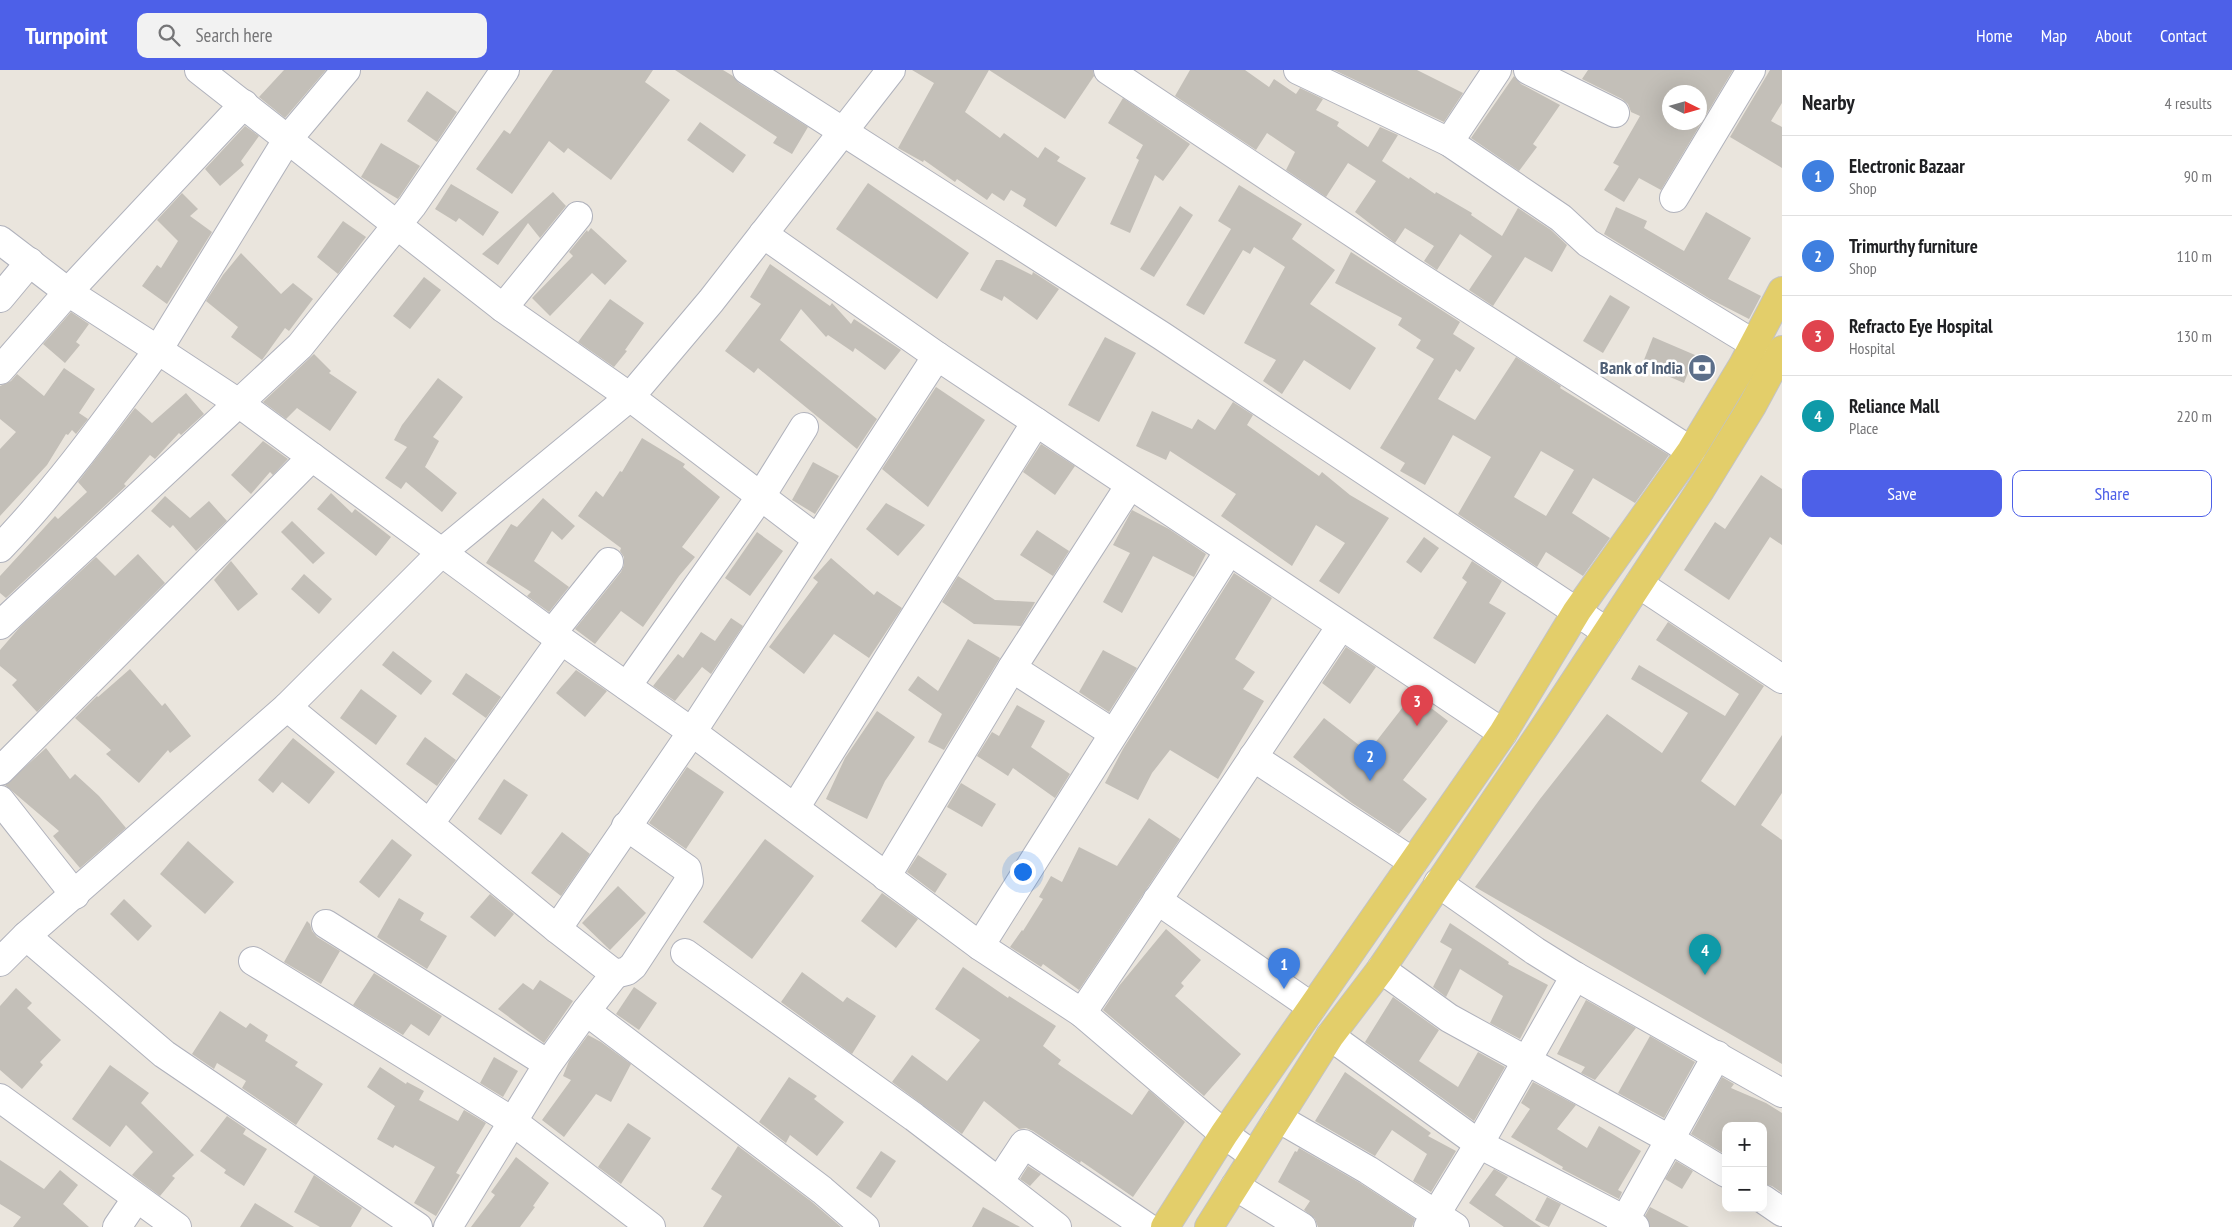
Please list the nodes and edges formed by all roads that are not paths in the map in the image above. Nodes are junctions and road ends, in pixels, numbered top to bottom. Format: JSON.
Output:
{"nodes":[{"id":1,"x":199,"y":70,"type":"edge"},
{"id":2,"x":346,"y":70,"type":"edge"},
{"id":3,"x":505,"y":70,"type":"edge"},
{"id":4,"x":747,"y":70,"type":"edge"},
{"id":5,"x":891,"y":70,"type":"edge"},
{"id":6,"x":1108,"y":70,"type":"edge"},
{"id":7,"x":1298,"y":70,"type":"edge"},
{"id":8,"x":1497,"y":70,"type":"edge"},
{"id":9,"x":1528,"y":70,"type":"edge"},
{"id":10,"x":1751,"y":70,"type":"edge"},
{"id":11,"x":244,"y":104,"type":"junction"},
{"id":12,"x":1615,"y":112,"type":"dead end"},
{"id":13,"x":845,"y":132,"type":"junction"},
{"id":14,"x":287,"y":140,"type":"junction"},
{"id":15,"x":1449,"y":142,"type":"junction"},
{"id":16,"x":1674,"y":198,"type":"dead end"},
{"id":17,"x":578,"y":216,"type":"dead end"},
{"id":18,"x":396,"y":225,"type":"junction"},
{"id":19,"x":763,"y":234,"type":"junction"},
{"id":20,"x":0,"y":240,"type":"edge"},
{"id":21,"x":30,"y":262,"type":"junction"},
{"id":22,"x":1782,"y":290,"type":"edge"},
{"id":23,"x":68,"y":292,"type":"junction"},
{"id":24,"x":0,"y":298,"type":"edge"},
{"id":25,"x":504,"y":308,"type":"junction"},
{"id":26,"x":1754,"y":344,"type":"junction"},
{"id":27,"x":158,"y":350,"type":"junction"},
{"id":28,"x":1781,"y":354,"type":"edge"},
{"id":29,"x":937,"y":356,"type":"junction"},
{"id":30,"x":0,"y":370,"type":"edge"},
{"id":31,"x":630,"y":397,"type":"junction"},
{"id":32,"x":240,"y":404,"type":"junction"},
{"id":33,"x":1036,"y":422,"type":"junction"},
{"id":34,"x":804,"y":427,"type":"dead end"},
{"id":35,"x":1691,"y":450,"type":"junction"},
{"id":36,"x":312,"y":457,"type":"junction"},
{"id":37,"x":1130,"y":485,"type":"junction"},
{"id":38,"x":761,"y":496,"type":"junction"},
{"id":39,"x":817,"y":539,"type":"junction"},
{"id":40,"x":0,"y":548,"type":"edge"},
{"id":41,"x":1229,"y":551,"type":"junction"},
{"id":42,"x":442,"y":552,"type":"junction"},
{"id":43,"x":609,"y":562,"type":"dead end"},
{"id":44,"x":1639,"y":584,"type":"junction"},
{"id":45,"x":1577,"y":611,"type":"junction"},
{"id":46,"x":0,"y":625,"type":"edge"},
{"id":47,"x":1341,"y":626,"type":"junction"},
{"id":48,"x":1607,"y":632,"type":"junction"},
{"id":49,"x":556,"y":637,"type":"junction"},
{"id":50,"x":1012,"y":668,"type":"junction"},
{"id":51,"x":1782,"y":679,"type":"edge"},
{"id":52,"x":627,"y":686,"type":"junction"},
{"id":53,"x":287,"y":707,"type":"junction"},
{"id":54,"x":692,"y":732,"type":"junction"},
{"id":55,"x":1113,"y":733,"type":"junction"},
{"id":56,"x":1503,"y":733,"type":"junction"},
{"id":57,"x":1254,"y":757,"type":"junction"},
{"id":58,"x":0,"y":771,"type":"edge"},
{"id":59,"x":0,"y":800,"type":"edge"},
{"id":60,"x":795,"y":808,"type":"junction"},
{"id":61,"x":430,"y":823,"type":"junction"},
{"id":62,"x":626,"y":826,"type":"junction"},
{"id":63,"x":1413,"y":862,"type":"junction"},
{"id":64,"x":886,"y":877,"type":"junction"},
{"id":65,"x":1438,"y":883,"type":"junction"},
{"id":66,"x":75,"y":894,"type":"junction"},
{"id":67,"x":1157,"y":900,"type":"junction"},
{"id":68,"x":326,"y":924,"type":"dead end"},
{"id":69,"x":557,"y":929,"type":"junction"},
{"id":70,"x":26,"y":936,"type":"junction"},
{"id":71,"x":980,"y":946,"type":"junction"},
{"id":72,"x":685,"y":953,"type":"dead end"},
{"id":73,"x":253,"y":960,"type":"dead end"},
{"id":74,"x":0,"y":962,"type":"edge"},
{"id":75,"x":1381,"y":969,"type":"junction"},
{"id":76,"x":615,"y":974,"type":"junction"},
{"id":77,"x":1575,"y":976,"type":"junction"},
{"id":78,"x":1312,"y":1007,"type":"junction"},
{"id":79,"x":586,"y":1011,"type":"junction"},
{"id":80,"x":1082,"y":1013,"type":"junction"},
{"id":81,"x":1330,"y":1036,"type":"junction"},
{"id":82,"x":1717,"y":1055,"type":"junction"},
{"id":83,"x":1526,"y":1061,"type":"junction"},
{"id":84,"x":548,"y":1064,"type":"junction"},
{"id":85,"x":1782,"y":1093,"type":"edge"},
{"id":86,"x":0,"y":1098,"type":"edge"},
{"id":87,"x":1278,"y":1118,"type":"junction"},
{"id":88,"x":512,"y":1121,"type":"junction"},
{"id":89,"x":1224,"y":1134,"type":"junction"},
{"id":90,"x":1671,"y":1140,"type":"junction"},
{"id":91,"x":1478,"y":1144,"type":"junction"},
{"id":92,"x":1253,"y":1155,"type":"junction"},
{"id":93,"x":1722,"y":1171,"type":"edge"},
{"id":94,"x":999,"y":1182,"type":"junction"},
{"id":95,"x":1235,"y":1186,"type":"junction"},
{"id":96,"x":136,"y":1199,"type":"junction"},
{"id":97,"x":1767,"y":1202,"type":"edge"},
{"id":98,"x":1782,"y":1212,"type":"edge"},
{"id":99,"x":1439,"y":1223,"type":"edge"},
{"id":100,"x":1627,"y":1225,"type":"edge"},
{"id":101,"x":117,"y":1227,"type":"edge"},
{"id":102,"x":177,"y":1227,"type":"edge"},
{"id":103,"x":418,"y":1227,"type":"edge"},
{"id":104,"x":448,"y":1227,"type":"edge"},
{"id":105,"x":651,"y":1227,"type":"edge"},
{"id":106,"x":865,"y":1227,"type":"edge"},
{"id":107,"x":1057,"y":1227,"type":"edge"},
{"id":108,"x":1147,"y":1227,"type":"edge"},
{"id":109,"x":1165,"y":1227,"type":"edge"},
{"id":110,"x":1209,"y":1227,"type":"edge"},
{"id":111,"x":1302,"y":1227,"type":"edge"}],
"edges":[{"from":1,"to":11,"type":"street"},
{"from":2,"to":14,"type":"street"},
{"from":3,"to":18,"type":"street"},
{"from":4,"to":13,"type":"street"},
{"from":5,"to":13,"type":"street"},
{"from":6,"to":35,"type":"street"},
{"from":7,"to":15,"type":"street"},
{"from":8,"to":15,"type":"street"},
{"from":9,"to":12,"type":"street"},
{"from":10,"to":16,"type":"street"},
{"from":11,"to":14,"type":"street"},
{"from":11,"to":23,"type":"street"},
{"from":13,"to":19,"type":"street"},
{"from":13,"to":45,"type":"street"},
{"from":14,"to":18,"type":"street"},
{"from":14,"to":27,"type":"street"},
{"from":15,"to":26,"type":"street"},
{"from":17,"to":25,"type":"street"},
{"from":18,"to":25,"type":"street"},
{"from":18,"to":32,"type":"street"},
{"from":19,"to":29,"type":"street"},
{"from":19,"to":31,"type":"street"},
{"from":20,"to":21,"type":"street"},
{"from":21,"to":23,"type":"street"},
{"from":21,"to":24,"type":"street"},
{"from":22,"to":26,"type":"main road"},
{"from":23,"to":27,"type":"street"},
{"from":23,"to":30,"type":"street"},
{"from":25,"to":31,"type":"street"},
{"from":26,"to":35,"type":"main road"},
{"from":27,"to":32,"type":"street"},
{"from":27,"to":40,"type":"street"},
{"from":28,"to":44,"type":"main road"},
{"from":29,"to":33,"type":"street"},
{"from":29,"to":39,"type":"street"},
{"from":31,"to":38,"type":"street"},
{"from":31,"to":42,"type":"street"},
{"from":32,"to":36,"type":"street"},
{"from":32,"to":46,"type":"street"},
{"from":33,"to":37,"type":"street"},
{"from":33,"to":60,"type":"street"},
{"from":34,"to":38,"type":"street"},
{"from":35,"to":45,"type":"main road"},
{"from":36,"to":42,"type":"street"},
{"from":36,"to":58,"type":"street"},
{"from":37,"to":41,"type":"street"},
{"from":37,"to":50,"type":"street"},
{"from":38,"to":39,"type":"street"},
{"from":38,"to":52,"type":"street"},
{"from":39,"to":54,"type":"street"},
{"from":41,"to":47,"type":"street"},
{"from":41,"to":55,"type":"street"},
{"from":42,"to":49,"type":"street"},
{"from":42,"to":53,"type":"street"},
{"from":43,"to":49,"type":"street"},
{"from":44,"to":48,"type":"main road"},
{"from":44,"to":51,"type":"street"},
{"from":45,"to":48,"type":"street"},
{"from":45,"to":56,"type":"main road"},
{"from":47,"to":56,"type":"street"},
{"from":47,"to":57,"type":"street"},
{"from":48,"to":65,"type":"main road"},
{"from":49,"to":52,"type":"street"},
{"from":49,"to":61,"type":"street"},
{"from":50,"to":55,"type":"street"},
{"from":50,"to":64,"type":"street"},
{"from":52,"to":54,"type":"street"},
{"from":53,"to":61,"type":"street"},
{"from":53,"to":66,"type":"street"},
{"from":54,"to":60,"type":"street"},
{"from":54,"to":62,"type":"street"},
{"from":55,"to":71,"type":"street"},
{"from":56,"to":63,"type":"main road"},
{"from":57,"to":63,"type":"street"},
{"from":57,"to":67,"type":"street"},
{"from":59,"to":66,"type":"street"},
{"from":60,"to":64,"type":"street"},
{"from":61,"to":69,"type":"street"},
{"from":62,"to":69,"type":"street"},
{"from":62,"to":76,"type":"street"},
{"from":63,"to":78,"type":"main road"},
{"from":64,"to":71,"type":"street"},
{"from":65,"to":75,"type":"main road"},
{"from":65,"to":77,"type":"street"},
{"from":66,"to":70,"type":"street"},
{"from":67,"to":78,"type":"street"},
{"from":67,"to":80,"type":"street"},
{"from":68,"to":84,"type":"street"},
{"from":69,"to":76,"type":"street"},
{"from":70,"to":74,"type":"street"},
{"from":70,"to":103,"type":"street"},
{"from":71,"to":80,"type":"street"},
{"from":72,"to":94,"type":"street"},
{"from":73,"to":88,"type":"street"},
{"from":75,"to":81,"type":"main road"},
{"from":75,"to":83,"type":"street"},
{"from":76,"to":79,"type":"street"},
{"from":77,"to":82,"type":"street"},
{"from":77,"to":83,"type":"street"},
{"from":78,"to":89,"type":"main road"},
{"from":79,"to":84,"type":"street"},
{"from":79,"to":106,"type":"street"},
{"from":80,"to":89,"type":"street"},
{"from":81,"to":87,"type":"main road"},
{"from":81,"to":91,"type":"street"},
{"from":82,"to":85,"type":"street"},
{"from":82,"to":90,"type":"street"},
{"from":83,"to":90,"type":"street"},
{"from":83,"to":91,"type":"street"},
{"from":84,"to":88,"type":"street"},
{"from":86,"to":96,"type":"street"},
{"from":87,"to":92,"type":"main road"},
{"from":87,"to":99,"type":"street"},
{"from":88,"to":104,"type":"street"},
{"from":88,"to":105,"type":"street"},
{"from":89,"to":92,"type":"street"},
{"from":89,"to":109,"type":"main road"},
{"from":90,"to":93,"type":"street"},
{"from":90,"to":100,"type":"street"},
{"from":91,"to":99,"type":"street"},
{"from":91,"to":100,"type":"street"},
{"from":92,"to":95,"type":"main road"},
{"from":94,"to":107,"type":"street"},
{"from":94,"to":108,"type":"street"},
{"from":95,"to":110,"type":"main road"},
{"from":95,"to":111,"type":"street"},
{"from":96,"to":101,"type":"street"},
{"from":96,"to":102,"type":"street"},
{"from":97,"to":98,"type":"street"}]}
